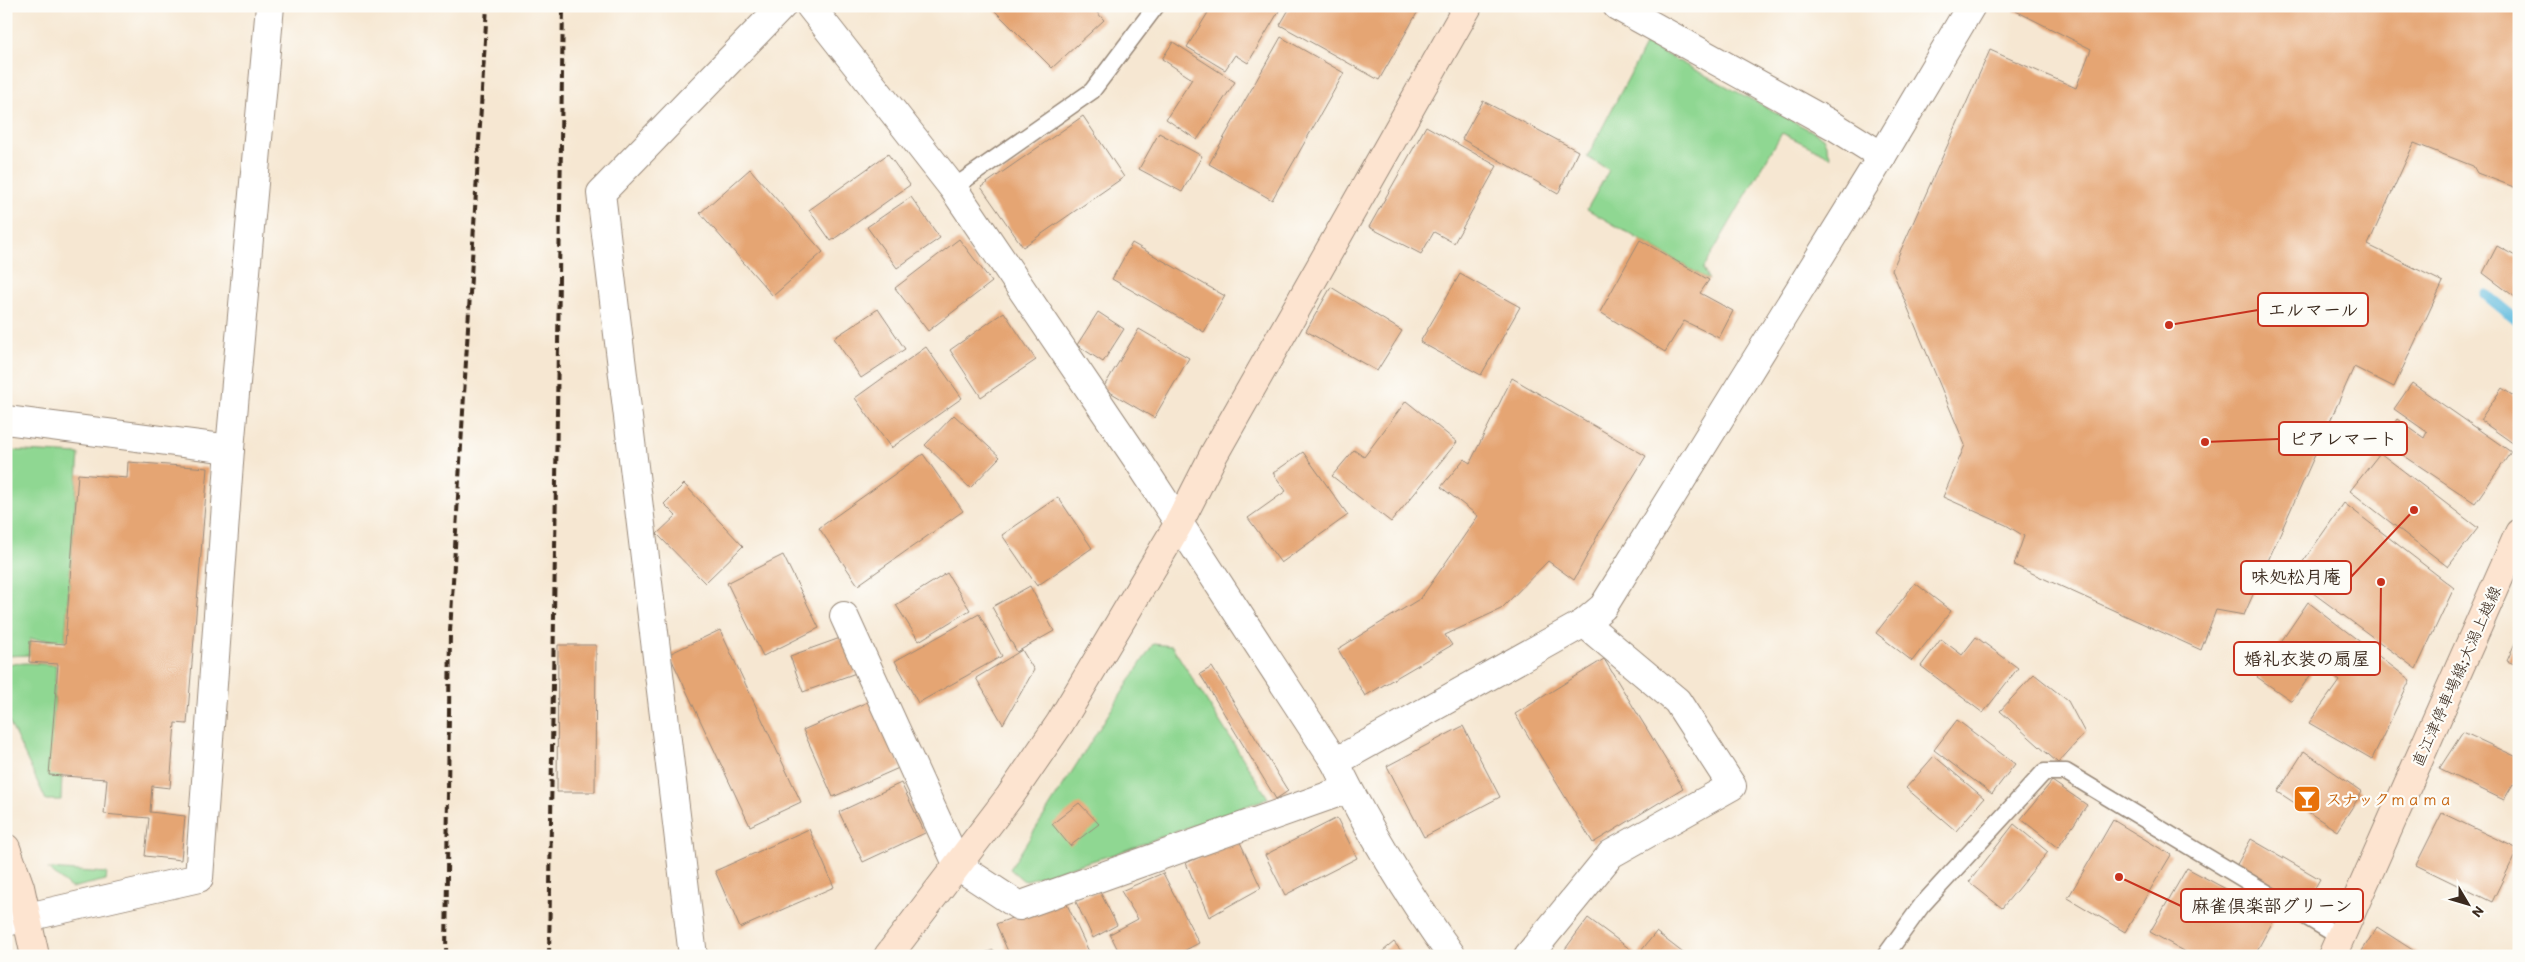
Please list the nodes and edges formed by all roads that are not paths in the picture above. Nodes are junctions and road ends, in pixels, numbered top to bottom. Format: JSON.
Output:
{"nodes":[{"id":1,"x":270,"y":6,"type":"edge"},
{"id":2,"x":782,"y":6,"type":"edge"},
{"id":3,"x":810,"y":6,"type":"edge"},
{"id":4,"x":1156,"y":6,"type":"edge"},
{"id":5,"x":1468,"y":6,"type":"edge"},
{"id":6,"x":1617,"y":6,"type":"edge"},
{"id":7,"x":1971,"y":6,"type":"edge"},
{"id":8,"x":1882,"y":156,"type":"junction"},
{"id":9,"x":953,"y":188,"type":"junction"},
{"id":10,"x":6,"y":420,"type":"edge"},
{"id":11,"x":230,"y":449,"type":"junction"},
{"id":12,"x":1179,"y":523,"type":"junction"},
{"id":13,"x":2519,"y":533,"type":"edge"},
{"id":14,"x":844,"y":616,"type":"dead end"},
{"id":15,"x":1584,"y":623,"type":"junction"},
{"id":16,"x":1335,"y":762,"type":"junction"},
{"id":17,"x":1348,"y":789,"type":"junction"},
{"id":18,"x":6,"y":848,"type":"edge"},
{"id":19,"x":958,"y":866,"type":"junction"},
{"id":20,"x":17,"y":919,"type":"edge"},
{"id":21,"x":2336,"y":946,"type":"edge"},
{"id":22,"x":35,"y":956,"type":"edge"},
{"id":23,"x":693,"y":956,"type":"edge"},
{"id":24,"x":888,"y":956,"type":"edge"},
{"id":25,"x":1452,"y":956,"type":"edge"},
{"id":26,"x":1528,"y":956,"type":"edge"},
{"id":27,"x":1885,"y":956,"type":"edge"}],
"edges":[{"from":1,"to":11,"type":"street"},
{"from":2,"to":23,"type":"street"},
{"from":3,"to":9,"type":"street"},
{"from":4,"to":9,"type":"lane"},
{"from":5,"to":12,"type":"street"},
{"from":6,"to":8,"type":"street"},
{"from":7,"to":8,"type":"street"},
{"from":8,"to":15,"type":"street"},
{"from":9,"to":12,"type":"street"},
{"from":10,"to":11,"type":"street"},
{"from":11,"to":20,"type":"street"},
{"from":12,"to":16,"type":"street"},
{"from":12,"to":19,"type":"street"},
{"from":13,"to":21,"type":"street","name":"直江津停車場線;大潟上越線"},
{"from":14,"to":19,"type":"street"},
{"from":15,"to":16,"type":"street"},
{"from":15,"to":26,"type":"street"},
{"from":16,"to":17,"type":"street"},
{"from":17,"to":19,"type":"street"},
{"from":17,"to":25,"type":"street"},
{"from":18,"to":20,"type":"street"},
{"from":19,"to":24,"type":"street"},
{"from":20,"to":22,"type":"street"},
{"from":21,"to":27,"type":"lane"}]}
